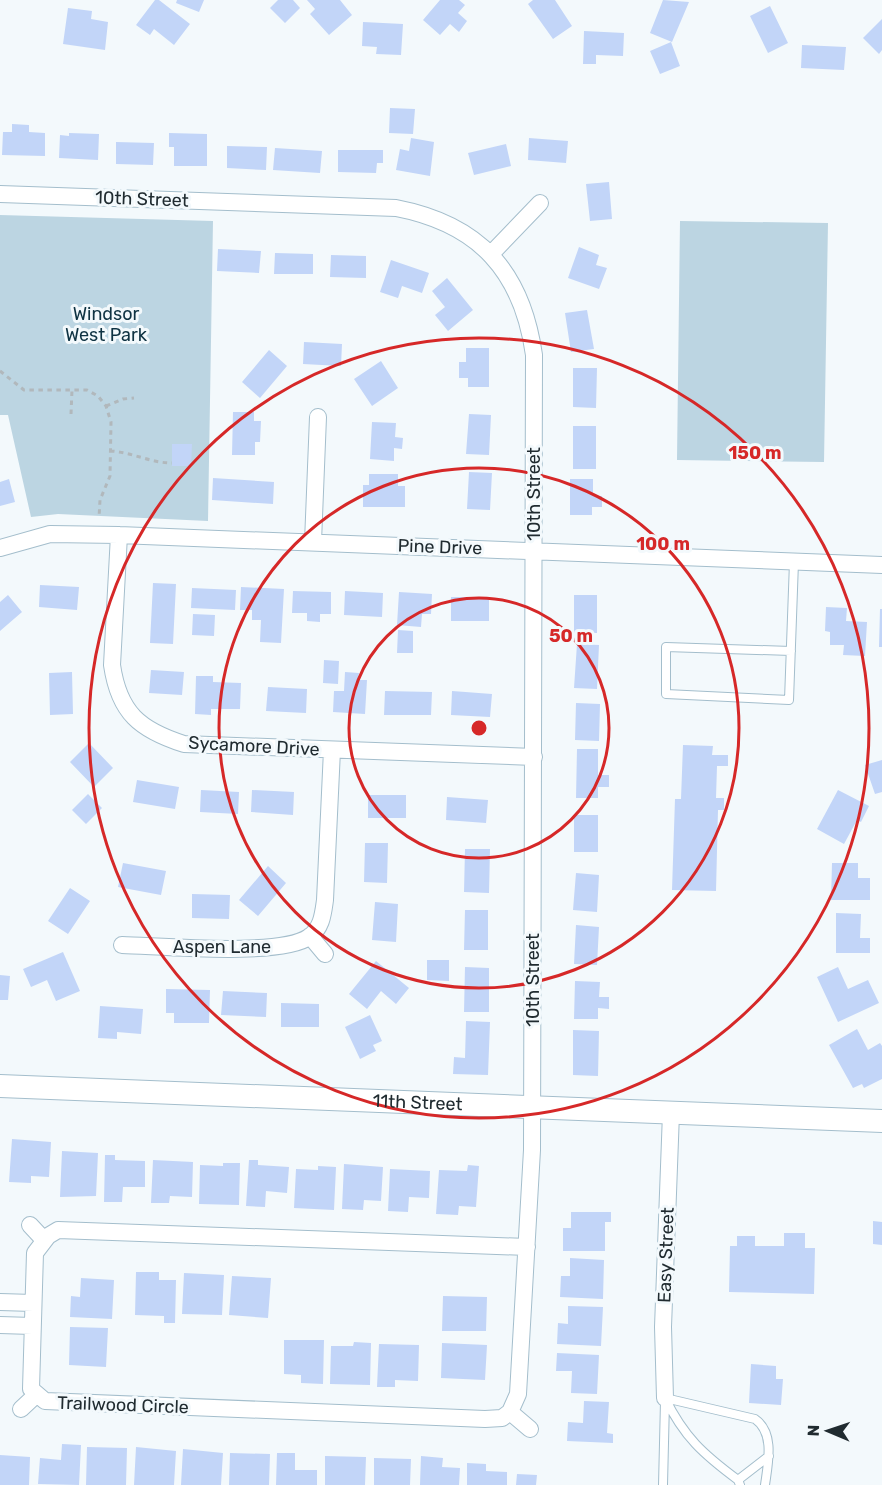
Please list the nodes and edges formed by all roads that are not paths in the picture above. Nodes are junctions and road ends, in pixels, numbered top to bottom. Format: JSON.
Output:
{"nodes":[{"id":1,"x":0,"y":194,"type":"edge"},
{"id":2,"x":540,"y":203,"type":"dead end"},
{"id":3,"x":491,"y":254,"type":"junction"},
{"id":4,"x":318,"y":417,"type":"dead end"},
{"id":5,"x":119,"y":535,"type":"junction"},
{"id":6,"x":313,"y":542,"type":"junction"},
{"id":7,"x":0,"y":548,"type":"edge"},
{"id":8,"x":534,"y":551,"type":"junction"},
{"id":9,"x":794,"y":562,"type":"junction"},
{"id":10,"x":882,"y":565,"type":"edge"},
{"id":11,"x":791,"y":651,"type":"junction"},
{"id":12,"x":332,"y":750,"type":"junction"},
{"id":13,"x":534,"y":757,"type":"junction"},
{"id":14,"x":310,"y":936,"type":"junction"},
{"id":15,"x":122,"y":945,"type":"dead end"},
{"id":16,"x":325,"y":954,"type":"dead end"},
{"id":17,"x":0,"y":1086,"type":"edge"},
{"id":18,"x":532,"y":1107,"type":"junction"},
{"id":19,"x":671,"y":1113,"type":"junction"},
{"id":20,"x":882,"y":1121,"type":"edge"},
{"id":21,"x":30,"y":1225,"type":"dead end"},
{"id":22,"x":44,"y":1240,"type":"junction"},
{"id":23,"x":527,"y":1247,"type":"junction"},
{"id":24,"x":0,"y":1302,"type":"edge"},
{"id":25,"x":33,"y":1304,"type":"junction"},
{"id":26,"x":0,"y":1325,"type":"edge"},
{"id":27,"x":32,"y":1326,"type":"junction"},
{"id":28,"x":36,"y":1395,"type":"junction"},
{"id":29,"x":665,"y":1398,"type":"junction"},
{"id":30,"x":21,"y":1409,"type":"dead end"},
{"id":31,"x":510,"y":1412,"type":"junction"},
{"id":32,"x":530,"y":1429,"type":"dead end"},
{"id":33,"x":769,"y":1456,"type":"junction"},
{"id":34,"x":739,"y":1482,"type":"edge"},
{"id":35,"x":663,"y":1485,"type":"edge"},
{"id":36,"x":765,"y":1485,"type":"edge"}],
"edges":[{"from":1,"to":3,"type":"street","name":"10th Street"},
{"from":2,"to":3,"type":"street"},
{"from":3,"to":8,"type":"street","name":"10th Street"},
{"from":4,"to":6,"type":"street"},
{"from":5,"to":6,"type":"street","name":"Pine Drive"},
{"from":5,"to":7,"type":"street","name":"Pine Drive"},
{"from":5,"to":12,"type":"street","name":"Sycamore Drive"},
{"from":6,"to":8,"type":"street","name":"Pine Drive"},
{"from":8,"to":9,"type":"street","name":"Pine Drive"},
{"from":8,"to":13,"type":"street","name":"10th Street"},
{"from":9,"to":10,"type":"street","name":"Pine Drive"},
{"from":9,"to":11,"type":"lane"},
{"from":11,"to":11,"type":"lane"},
{"from":12,"to":13,"type":"street","name":"Sycamore Drive"},
{"from":12,"to":14,"type":"street"},
{"from":13,"to":18,"type":"street","name":"10th Street"},
{"from":14,"to":15,"type":"street","name":"Aspen Lane"},
{"from":14,"to":16,"type":"street"},
{"from":17,"to":18,"type":"street","name":"11th Street"},
{"from":18,"to":19,"type":"street","name":"11th Street"},
{"from":18,"to":23,"type":"street","name":"10th Street"},
{"from":19,"to":20,"type":"street","name":"11th Street"},
{"from":19,"to":29,"type":"street","name":"Easy Street"},
{"from":21,"to":22,"type":"street"},
{"from":22,"to":23,"type":"street"},
{"from":22,"to":25,"type":"street","name":"Trailwood Circle"},
{"from":23,"to":31,"type":"street"},
{"from":24,"to":25,"type":"street"},
{"from":25,"to":27,"type":"street","name":"Trailwood Circle"},
{"from":26,"to":27,"type":"street"},
{"from":27,"to":28,"type":"street","name":"Trailwood Circle"},
{"from":28,"to":30,"type":"street"},
{"from":28,"to":31,"type":"street","name":"Trailwood Circle"},
{"from":29,"to":33,"type":"lane"},
{"from":29,"to":34,"type":"lane"},
{"from":29,"to":35,"type":"lane"},
{"from":31,"to":32,"type":"street"},
{"from":33,"to":34,"type":"lane"},
{"from":33,"to":36,"type":"lane"}]}
